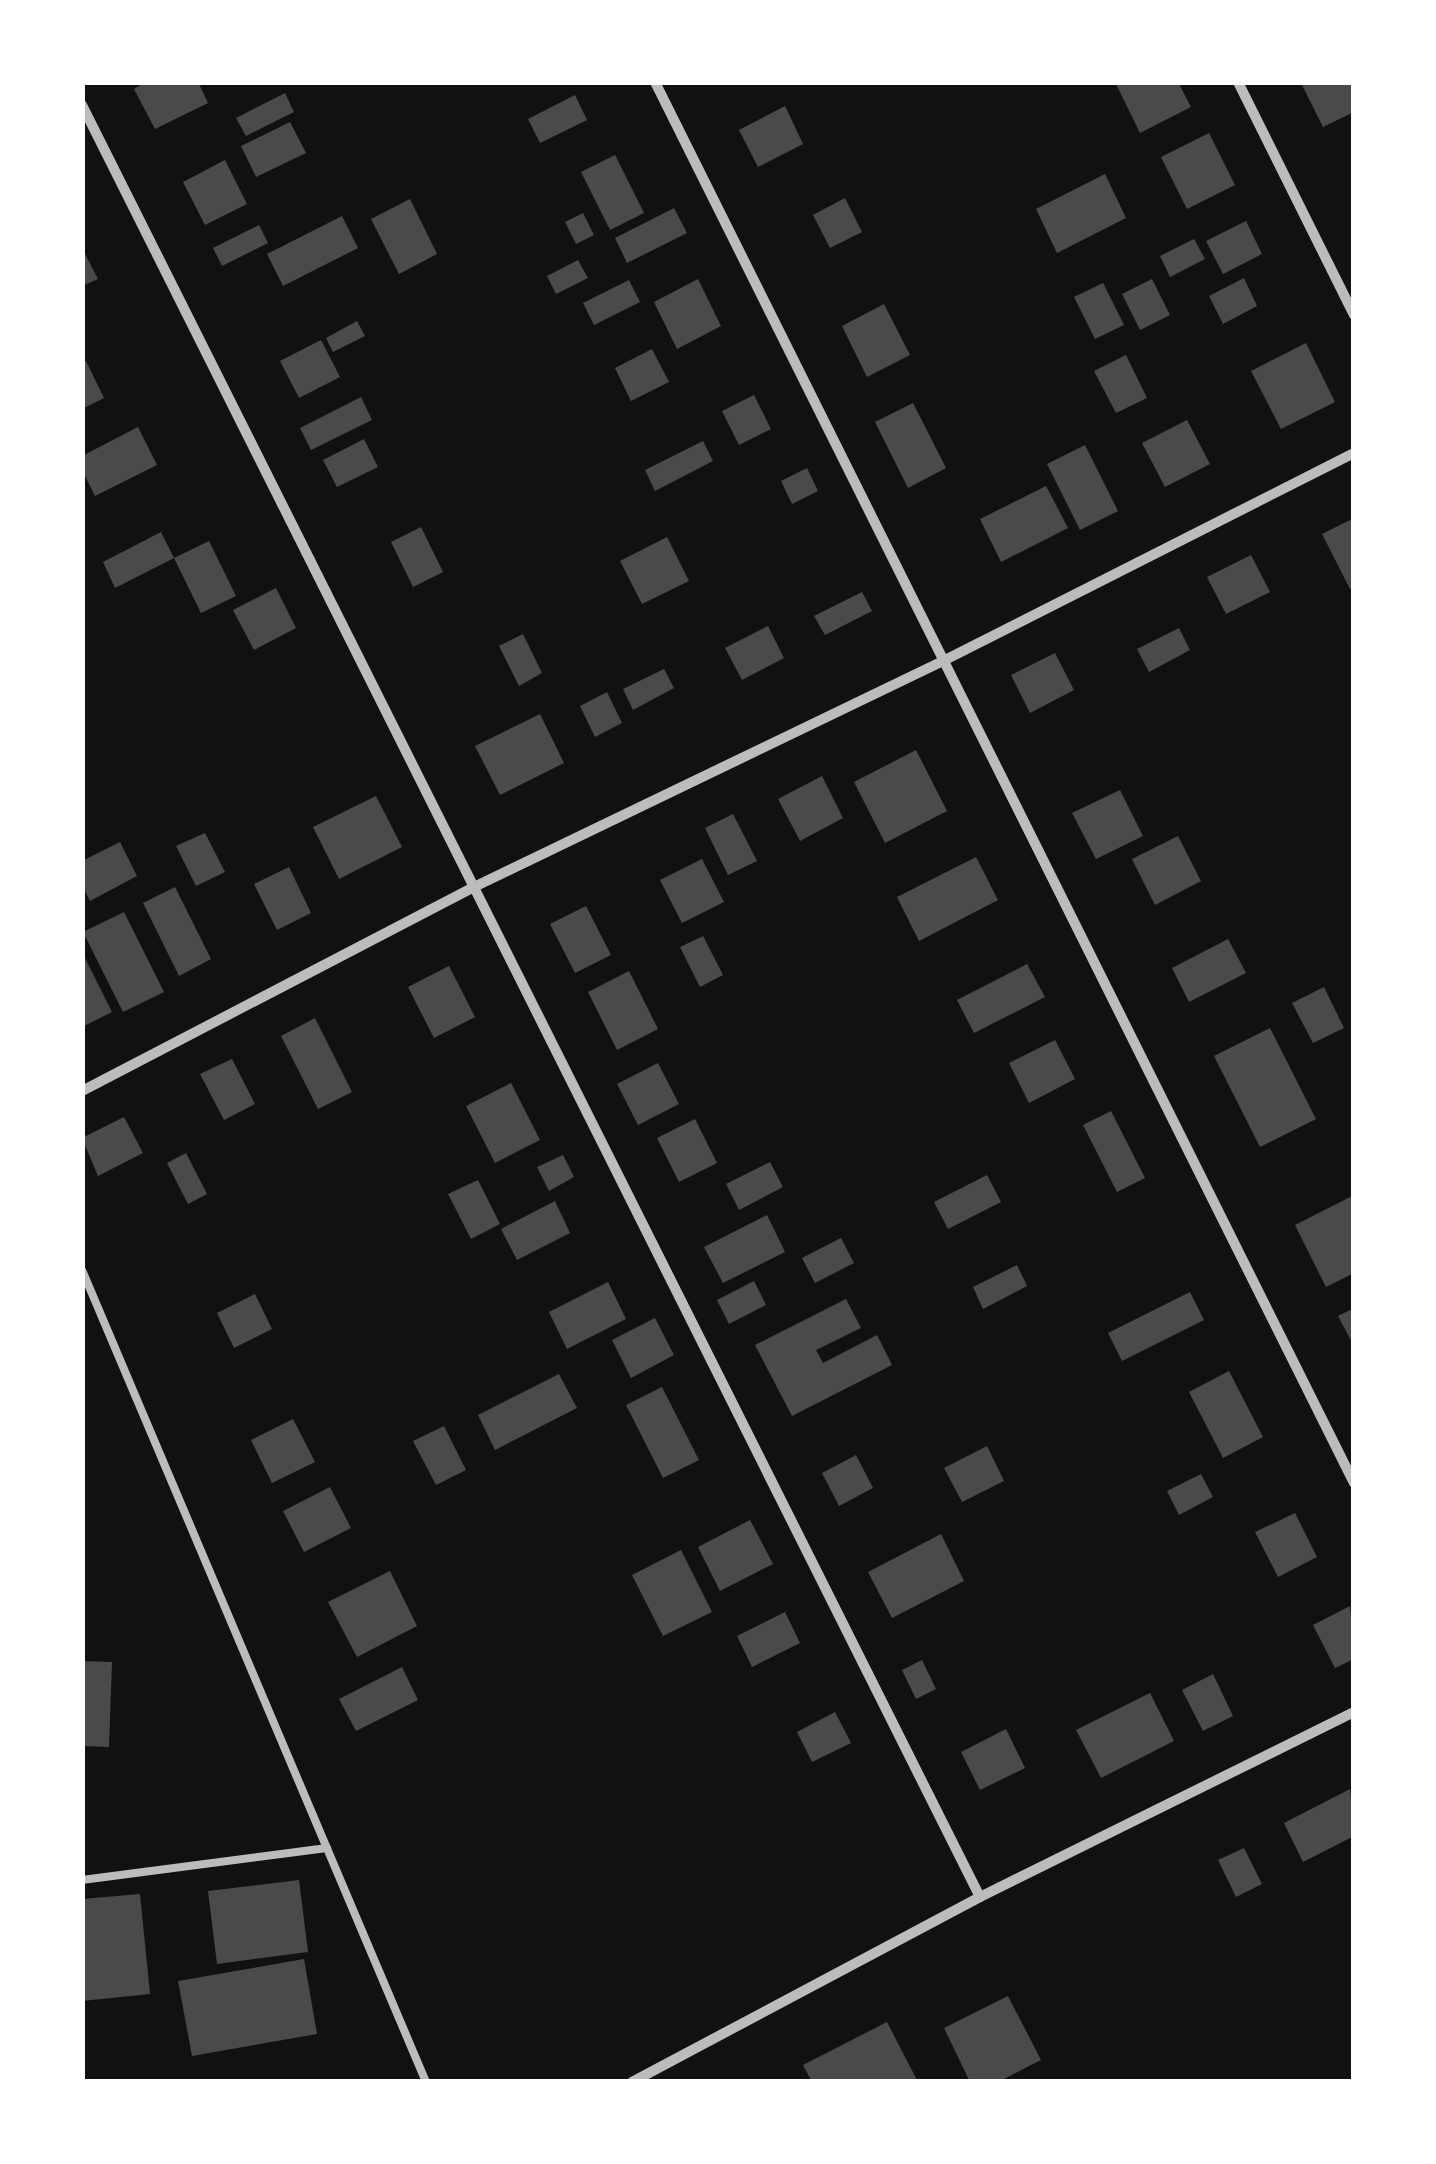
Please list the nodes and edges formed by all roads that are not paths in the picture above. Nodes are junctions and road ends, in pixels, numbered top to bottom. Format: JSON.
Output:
{"nodes":[{"id":1,"x":655,"y":82,"type":"edge"},
{"id":2,"x":1238,"y":82,"type":"edge"},
{"id":3,"x":82,"y":105,"type":"edge"},
{"id":4,"x":1354,"y":315,"type":"edge"},
{"id":5,"x":1354,"y":453,"type":"edge"},
{"id":6,"x":943,"y":660,"type":"junction"},
{"id":7,"x":474,"y":887,"type":"junction"},
{"id":8,"x":82,"y":1090,"type":"edge"},
{"id":9,"x":82,"y":1270,"type":"edge"},
{"id":10,"x":1354,"y":1483,"type":"edge"},
{"id":11,"x":1354,"y":1712,"type":"edge"},
{"id":12,"x":327,"y":1848,"type":"junction"},
{"id":13,"x":82,"y":1880,"type":"edge"},
{"id":14,"x":980,"y":1897,"type":"junction"},
{"id":15,"x":426,"y":2082,"type":"edge"},
{"id":16,"x":632,"y":2082,"type":"edge"}],
"edges":[{"from":1,"to":6,"type":"street"},
{"from":2,"to":4,"type":"street"},
{"from":3,"to":7,"type":"street"},
{"from":5,"to":6,"type":"street"},
{"from":6,"to":7,"type":"street"},
{"from":6,"to":10,"type":"street"},
{"from":7,"to":8,"type":"street"},
{"from":7,"to":14,"type":"street"},
{"from":9,"to":12,"type":"lane"},
{"from":11,"to":14,"type":"street"},
{"from":12,"to":13,"type":"lane"},
{"from":12,"to":15,"type":"lane"},
{"from":14,"to":16,"type":"street"}]}
